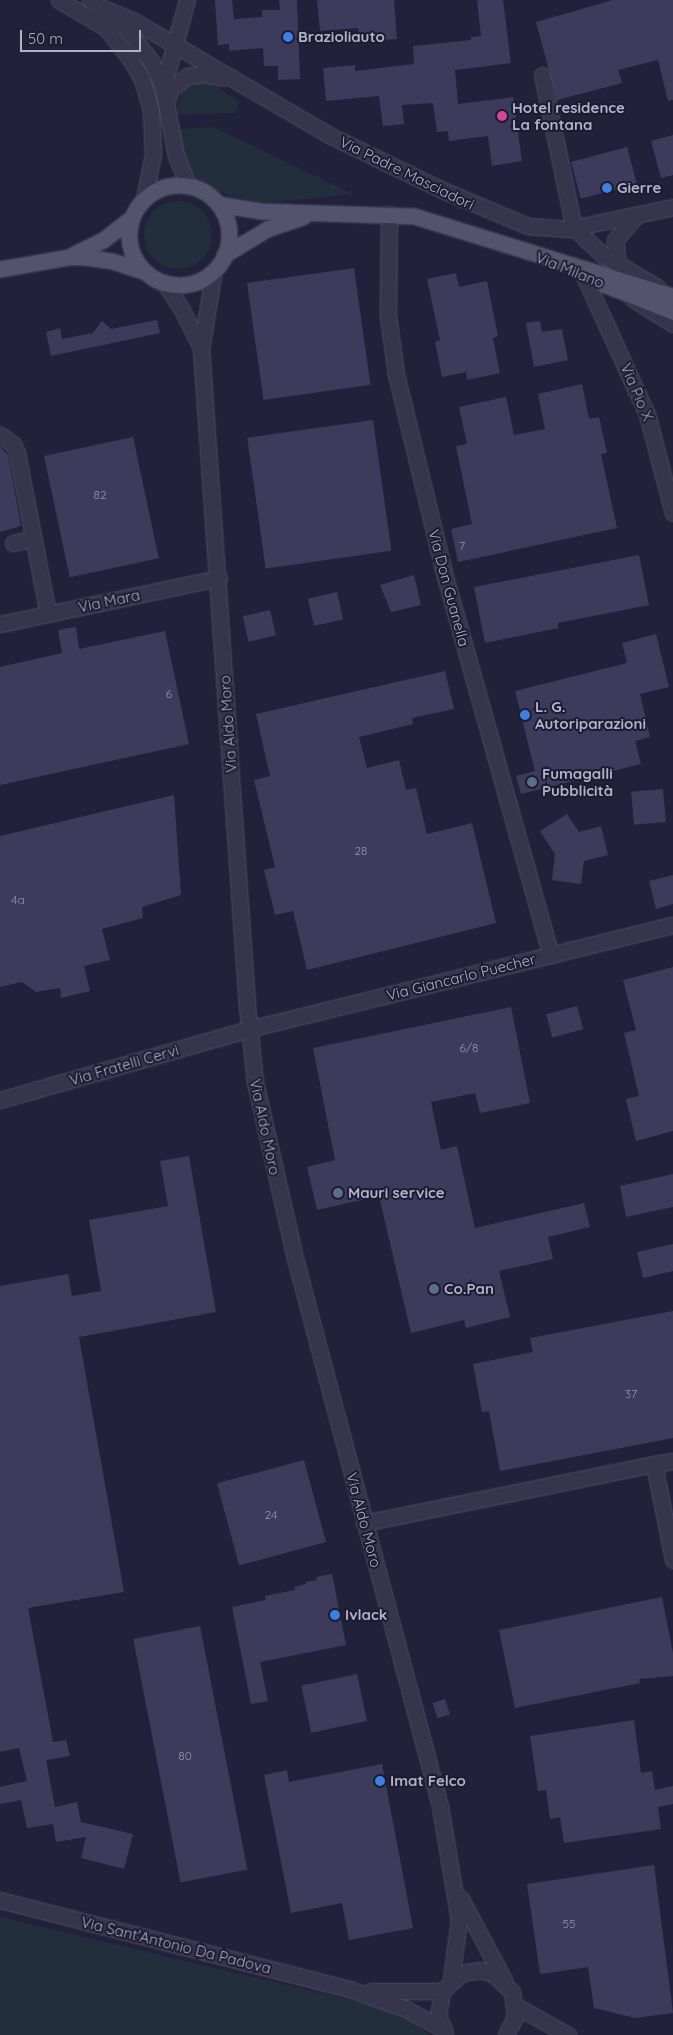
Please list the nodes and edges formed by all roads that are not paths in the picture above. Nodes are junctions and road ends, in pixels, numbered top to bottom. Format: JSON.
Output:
{"nodes":[{"id":1,"x":58,"y":0,"type":"edge"},
{"id":2,"x":187,"y":0,"type":"edge"},
{"id":3,"x":96,"y":4,"type":"edge"},
{"id":4,"x":177,"y":46,"type":"junction"},
{"id":5,"x":542,"y":75,"type":"dead end"},
{"id":6,"x":236,"y":81,"type":"junction"},
{"id":7,"x":163,"y":87,"type":"junction"},
{"id":8,"x":166,"y":103,"type":"junction"},
{"id":9,"x":189,"y":186,"type":"junction"},
{"id":10,"x":144,"y":199,"type":"junction"},
{"id":11,"x":218,"y":204,"type":"junction"},
{"id":12,"x":673,"y":207,"type":"edge"},
{"id":13,"x":315,"y":213,"type":"junction"},
{"id":14,"x":389,"y":214,"type":"junction"},
{"id":15,"x":637,"y":214,"type":"junction"},
{"id":16,"x":132,"y":217,"type":"junction"},
{"id":17,"x":581,"y":226,"type":"junction"},
{"id":18,"x":526,"y":252,"type":"junction"},
{"id":19,"x":224,"y":255,"type":"junction"},
{"id":20,"x":68,"y":257,"type":"junction"},
{"id":21,"x":618,"y":265,"type":"junction"},
{"id":22,"x":0,"y":269,"type":"edge"},
{"id":23,"x":214,"y":270,"type":"junction"},
{"id":24,"x":146,"y":273,"type":"junction"},
{"id":25,"x":584,"y":276,"type":"junction"},
{"id":26,"x":164,"y":282,"type":"junction"},
{"id":27,"x":622,"y":291,"type":"junction"},
{"id":28,"x":672,"y":296,"type":"edge"},
{"id":29,"x":673,"y":312,"type":"edge"},
{"id":30,"x":673,"y":324,"type":"edge"},
{"id":31,"x":201,"y":349,"type":"junction"},
{"id":32,"x":0,"y":436,"type":"edge"},
{"id":33,"x":673,"y":513,"type":"edge"},
{"id":34,"x":33,"y":538,"type":"junction"},
{"id":35,"x":13,"y":544,"type":"dead end"},
{"id":36,"x":219,"y":578,"type":"junction"},
{"id":37,"x":48,"y":614,"type":"junction"},
{"id":38,"x":0,"y":624,"type":"edge"},
{"id":39,"x":673,"y":925,"type":"edge"},
{"id":40,"x":551,"y":955,"type":"junction"},
{"id":41,"x":248,"y":1029,"type":"junction"},
{"id":42,"x":0,"y":1100,"type":"edge"},
{"id":43,"x":673,"y":1460,"type":"edge"},
{"id":44,"x":654,"y":1464,"type":"junction"},
{"id":45,"x":364,"y":1523,"type":"junction"},
{"id":46,"x":673,"y":1560,"type":"edge"},
{"id":47,"x":455,"y":1884,"type":"junction"},
{"id":48,"x":0,"y":1900,"type":"edge"},
{"id":49,"x":505,"y":1982,"type":"junction"},
{"id":50,"x":447,"y":1986,"type":"junction"},
{"id":51,"x":352,"y":1990,"type":"junction"},
{"id":52,"x":516,"y":2006,"type":"junction"},
{"id":53,"x":445,"y":2032,"type":"edge"},
{"id":54,"x":506,"y":2035,"type":"edge"},
{"id":55,"x":568,"y":2035,"type":"edge"}],
"edges":[{"from":1,"to":10,"type":"street"},
{"from":2,"to":4,"type":"street"},
{"from":3,"to":4,"type":"street","name":"Via Padre Masciadori"},
{"from":3,"to":7,"type":"street"},
{"from":4,"to":6,"type":"street","name":"Via Padre Masciadori"},
{"from":4,"to":7,"type":"street"},
{"from":5,"to":17,"type":"street"},
{"from":6,"to":8,"type":"street"},
{"from":6,"to":17,"type":"street","name":"Via Padre Masciadori"},
{"from":7,"to":8,"type":"street"},
{"from":8,"to":9,"type":"street"},
{"from":9,"to":10,"type":"main road"},
{"from":9,"to":11,"type":"main road"},
{"from":10,"to":16,"type":"main road"},
{"from":11,"to":13,"type":"main road"},
{"from":11,"to":19,"type":"main road"},
{"from":12,"to":15,"type":"street","name":"Via Padre Masciadori"},
{"from":13,"to":14,"type":"main road"},
{"from":13,"to":19,"type":"main road"},
{"from":14,"to":18,"type":"main road"},
{"from":14,"to":40,"type":"street","name":"Via Don Guanella"},
{"from":15,"to":17,"type":"street","name":"Via Padre Masciadori"},
{"from":15,"to":21,"type":"street"},
{"from":16,"to":20,"type":"main road"},
{"from":16,"to":24,"type":"main road"},
{"from":17,"to":21,"type":"street"},
{"from":18,"to":25,"type":"main road","name":"Via Milano"},
{"from":18,"to":28,"type":"main road","name":"Via Milano"},
{"from":19,"to":23,"type":"main road"},
{"from":20,"to":22,"type":"main road"},
{"from":20,"to":24,"type":"main road"},
{"from":21,"to":28,"type":"street"},
{"from":23,"to":26,"type":"main road"},
{"from":23,"to":31,"type":"street","name":"Via Aldo Moro"},
{"from":24,"to":26,"type":"main road"},
{"from":25,"to":27,"type":"main road","name":"Via Milano"},
{"from":25,"to":33,"type":"street","name":"Via Pio X"},
{"from":26,"to":31,"type":"street","name":"Via Aldo Moro"},
{"from":27,"to":29,"type":"main road","name":"Via Milano"},
{"from":27,"to":30,"type":"street"},
{"from":31,"to":36,"type":"street","name":"Via Aldo Moro"},
{"from":32,"to":34,"type":"street"},
{"from":34,"to":35,"type":"street"},
{"from":34,"to":37,"type":"street"},
{"from":36,"to":37,"type":"street","name":"Via Mara"},
{"from":36,"to":41,"type":"street","name":"Via Aldo Moro"},
{"from":37,"to":38,"type":"street","name":"Via Mara"},
{"from":39,"to":40,"type":"street","name":"Via Giancarlo Puecher"},
{"from":40,"to":41,"type":"street","name":"Via Giancarlo Puecher"},
{"from":41,"to":42,"type":"street","name":"Via Fratelli Cervi"},
{"from":41,"to":45,"type":"street","name":"Via Aldo Moro"},
{"from":43,"to":44,"type":"street"},
{"from":44,"to":45,"type":"street"},
{"from":44,"to":46,"type":"street"},
{"from":45,"to":47,"type":"street","name":"Via Aldo Moro"},
{"from":47,"to":49,"type":"street","name":"Via Aldo Moro"},
{"from":47,"to":50,"type":"street","name":"Via Aldo Moro"},
{"from":48,"to":51,"type":"street","name":"Via Sant'Antonio Da Padova"},
{"from":49,"to":50,"type":"street"},
{"from":49,"to":52,"type":"street","name":"Via Aldo Moro"},
{"from":50,"to":51,"type":"street","name":"Via Sant'Antonio Da Padova"},
{"from":50,"to":53,"type":"street","name":"Via Aldo Moro"},
{"from":51,"to":53,"type":"street","name":"Via Sant'Antonio Da Padova"},
{"from":52,"to":54,"type":"street"},
{"from":52,"to":55,"type":"street"}]}
